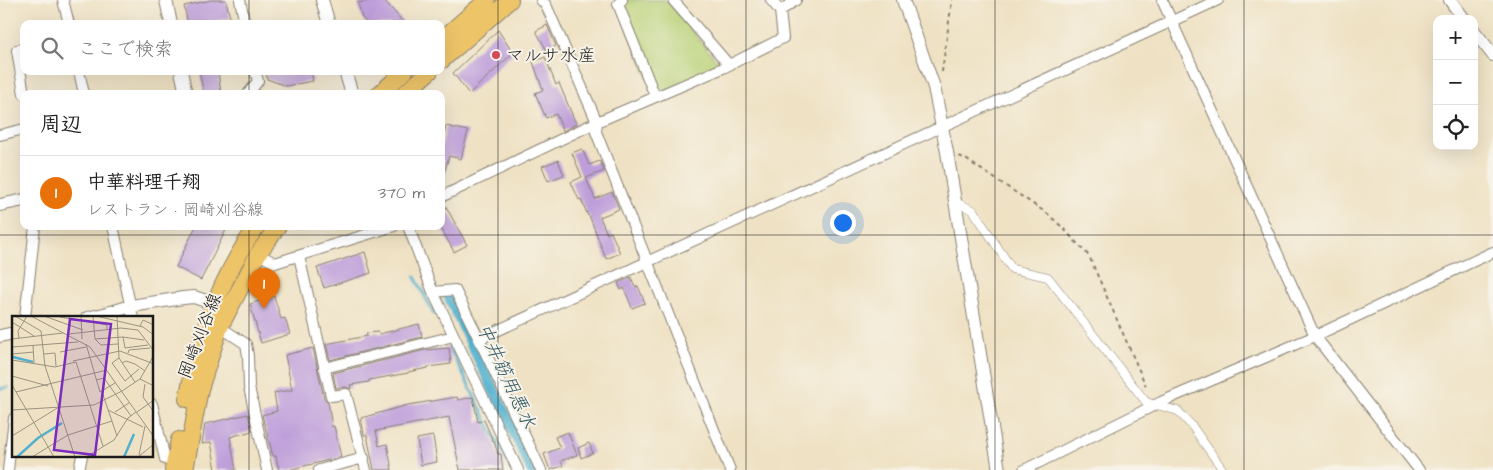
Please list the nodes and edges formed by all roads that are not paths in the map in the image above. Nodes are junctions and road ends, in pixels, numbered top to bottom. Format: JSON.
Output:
{"nodes":[{"id":1,"x":64,"y":0,"type":"edge"},
{"id":2,"x":166,"y":0,"type":"edge"},
{"id":3,"x":240,"y":0,"type":"edge"},
{"id":4,"x":322,"y":0,"type":"edge"},
{"id":5,"x":487,"y":0,"type":"edge"},
{"id":6,"x":510,"y":0,"type":"edge"},
{"id":7,"x":541,"y":0,"type":"edge"},
{"id":8,"x":622,"y":0,"type":"edge"},
{"id":9,"x":673,"y":0,"type":"edge"},
{"id":10,"x":771,"y":0,"type":"edge"},
{"id":11,"x":796,"y":0,"type":"edge"},
{"id":12,"x":903,"y":0,"type":"edge"},
{"id":13,"x":1162,"y":0,"type":"edge"},
{"id":14,"x":1218,"y":0,"type":"edge"},
{"id":15,"x":1450,"y":0,"type":"edge"},
{"id":16,"x":780,"y":11,"type":"junction"},
{"id":17,"x":1461,"y":15,"type":"edge"},
{"id":18,"x":68,"y":20,"type":"edge"},
{"id":19,"x":170,"y":20,"type":"edge"},
{"id":20,"x":244,"y":20,"type":"edge"},
{"id":21,"x":328,"y":20,"type":"edge"},
{"id":22,"x":1172,"y":22,"type":"junction"},
{"id":23,"x":1478,"y":36,"type":"edge"},
{"id":24,"x":445,"y":37,"type":"edge"},
{"id":25,"x":20,"y":49,"type":"edge"},
{"id":26,"x":1493,"y":55,"type":"edge"},
{"id":27,"x":445,"y":57,"type":"edge"},
{"id":28,"x":729,"y":65,"type":"junction"},
{"id":29,"x":20,"y":69,"type":"edge"},
{"id":30,"x":21,"y":75,"type":"edge"},
{"id":31,"x":80,"y":75,"type":"edge"},
{"id":32,"x":182,"y":75,"type":"edge"},
{"id":33,"x":256,"y":75,"type":"edge"},
{"id":34,"x":345,"y":75,"type":"edge"},
{"id":35,"x":400,"y":75,"type":"edge"},
{"id":36,"x":425,"y":75,"type":"edge"},
{"id":37,"x":23,"y":90,"type":"edge"},
{"id":38,"x":83,"y":90,"type":"edge"},
{"id":39,"x":185,"y":90,"type":"edge"},
{"id":40,"x":251,"y":90,"type":"edge"},
{"id":41,"x":351,"y":90,"type":"edge"},
{"id":42,"x":384,"y":90,"type":"edge"},
{"id":43,"x":409,"y":90,"type":"edge"},
{"id":44,"x":655,"y":96,"type":"junction"},
{"id":45,"x":598,"y":122,"type":"junction"},
{"id":46,"x":942,"y":128,"type":"junction"},
{"id":47,"x":20,"y":130,"type":"edge"},
{"id":48,"x":0,"y":134,"type":"edge"},
{"id":49,"x":445,"y":195,"type":"edge"},
{"id":50,"x":20,"y":201,"type":"edge"},
{"id":51,"x":956,"y":203,"type":"junction"},
{"id":52,"x":0,"y":205,"type":"edge"},
{"id":53,"x":35,"y":230,"type":"edge"},
{"id":54,"x":114,"y":230,"type":"edge"},
{"id":55,"x":254,"y":230,"type":"edge"},
{"id":56,"x":275,"y":230,"type":"edge"},
{"id":57,"x":381,"y":230,"type":"edge"},
{"id":58,"x":410,"y":230,"type":"edge"},
{"id":59,"x":1493,"y":252,"type":"edge"},
{"id":60,"x":258,"y":254,"type":"junction"},
{"id":61,"x":299,"y":256,"type":"junction"},
{"id":62,"x":647,"y":262,"type":"junction"},
{"id":63,"x":433,"y":292,"type":"junction"},
{"id":64,"x":215,"y":304,"type":"junction"},
{"id":65,"x":132,"y":312,"type":"edge"},
{"id":66,"x":108,"y":315,"type":"edge"},
{"id":67,"x":25,"y":316,"type":"edge"},
{"id":68,"x":220,"y":327,"type":"junction"},
{"id":69,"x":454,"y":336,"type":"junction"},
{"id":70,"x":1315,"y":336,"type":"junction"},
{"id":71,"x":479,"y":338,"type":"junction"},
{"id":72,"x":324,"y":368,"type":"junction"},
{"id":73,"x":1159,"y":403,"type":"junction"},
{"id":74,"x":154,"y":412,"type":"edge"},
{"id":75,"x":12,"y":435,"type":"edge"},
{"id":76,"x":364,"y":458,"type":"junction"},
{"id":77,"x":177,"y":468,"type":"edge"},
{"id":78,"x":8,"y":470,"type":"edge"},
{"id":79,"x":266,"y":470,"type":"edge"},
{"id":80,"x":319,"y":470,"type":"edge"},
{"id":81,"x":366,"y":470,"type":"edge"},
{"id":82,"x":518,"y":470,"type":"edge"},
{"id":83,"x":541,"y":470,"type":"edge"},
{"id":84,"x":730,"y":470,"type":"edge"},
{"id":85,"x":999,"y":470,"type":"edge"},
{"id":86,"x":1024,"y":470,"type":"edge"},
{"id":87,"x":1223,"y":470,"type":"edge"},
{"id":88,"x":1419,"y":470,"type":"edge"}],
"edges":[{"from":1,"to":18,"type":"street"},
{"from":2,"to":19,"type":"street"},
{"from":3,"to":20,"type":"street"},
{"from":4,"to":21,"type":"street"},
{"from":5,"to":24,"type":"main road"},
{"from":6,"to":27,"type":"main road"},
{"from":7,"to":45,"type":"street"},
{"from":8,"to":44,"type":"street"},
{"from":9,"to":28,"type":"street"},
{"from":10,"to":16,"type":"street"},
{"from":11,"to":16,"type":"street"},
{"from":12,"to":46,"type":"street"},
{"from":13,"to":22,"type":"street"},
{"from":14,"to":22,"type":"street"},
{"from":15,"to":17,"type":"street"},
{"from":16,"to":28,"type":"street"},
{"from":22,"to":46,"type":"street"},
{"from":22,"to":70,"type":"street"},
{"from":23,"to":26,"type":"street"},
{"from":25,"to":29,"type":"street"},
{"from":28,"to":44,"type":"street"},
{"from":30,"to":37,"type":"street"},
{"from":31,"to":38,"type":"street"},
{"from":32,"to":39,"type":"street"},
{"from":33,"to":40,"type":"street"},
{"from":34,"to":41,"type":"street"},
{"from":35,"to":42,"type":"main road"},
{"from":36,"to":43,"type":"main road"},
{"from":44,"to":45,"type":"street"},
{"from":45,"to":49,"type":"street"},
{"from":45,"to":62,"type":"street"},
{"from":46,"to":51,"type":"street"},
{"from":46,"to":62,"type":"street"},
{"from":47,"to":48,"type":"street"},
{"from":50,"to":52,"type":"street"},
{"from":51,"to":73,"type":"street"},
{"from":51,"to":85,"type":"street"},
{"from":53,"to":67,"type":"street"},
{"from":54,"to":65,"type":"street"},
{"from":55,"to":64,"type":"main road","name":"岡崎刈谷線"},
{"from":56,"to":60,"type":"main road","name":"岡崎刈谷線"},
{"from":57,"to":61,"type":"street"},
{"from":58,"to":63,"type":"street"},
{"from":59,"to":70,"type":"street"},
{"from":60,"to":61,"type":"street"},
{"from":60,"to":68,"type":"main road","name":"岡崎刈谷線"},
{"from":61,"to":72,"type":"street"},
{"from":62,"to":71,"type":"street"},
{"from":62,"to":84,"type":"street"},
{"from":63,"to":69,"type":"street"},
{"from":63,"to":71,"type":"street"},
{"from":64,"to":65,"type":"street"},
{"from":64,"to":77,"type":"main road","name":"岡崎刈谷線"},
{"from":65,"to":66,"type":"street"},
{"from":68,"to":77,"type":"main road","name":"岡崎刈谷線"},
{"from":68,"to":79,"type":"street"},
{"from":69,"to":72,"type":"street"},
{"from":69,"to":82,"type":"street"},
{"from":70,"to":73,"type":"street"},
{"from":70,"to":88,"type":"street"},
{"from":71,"to":83,"type":"street"},
{"from":72,"to":76,"type":"street"},
{"from":73,"to":86,"type":"street"},
{"from":73,"to":87,"type":"street"},
{"from":74,"to":77,"type":"street"},
{"from":75,"to":78,"type":"street"},
{"from":76,"to":80,"type":"street"},
{"from":76,"to":81,"type":"street"}]}
